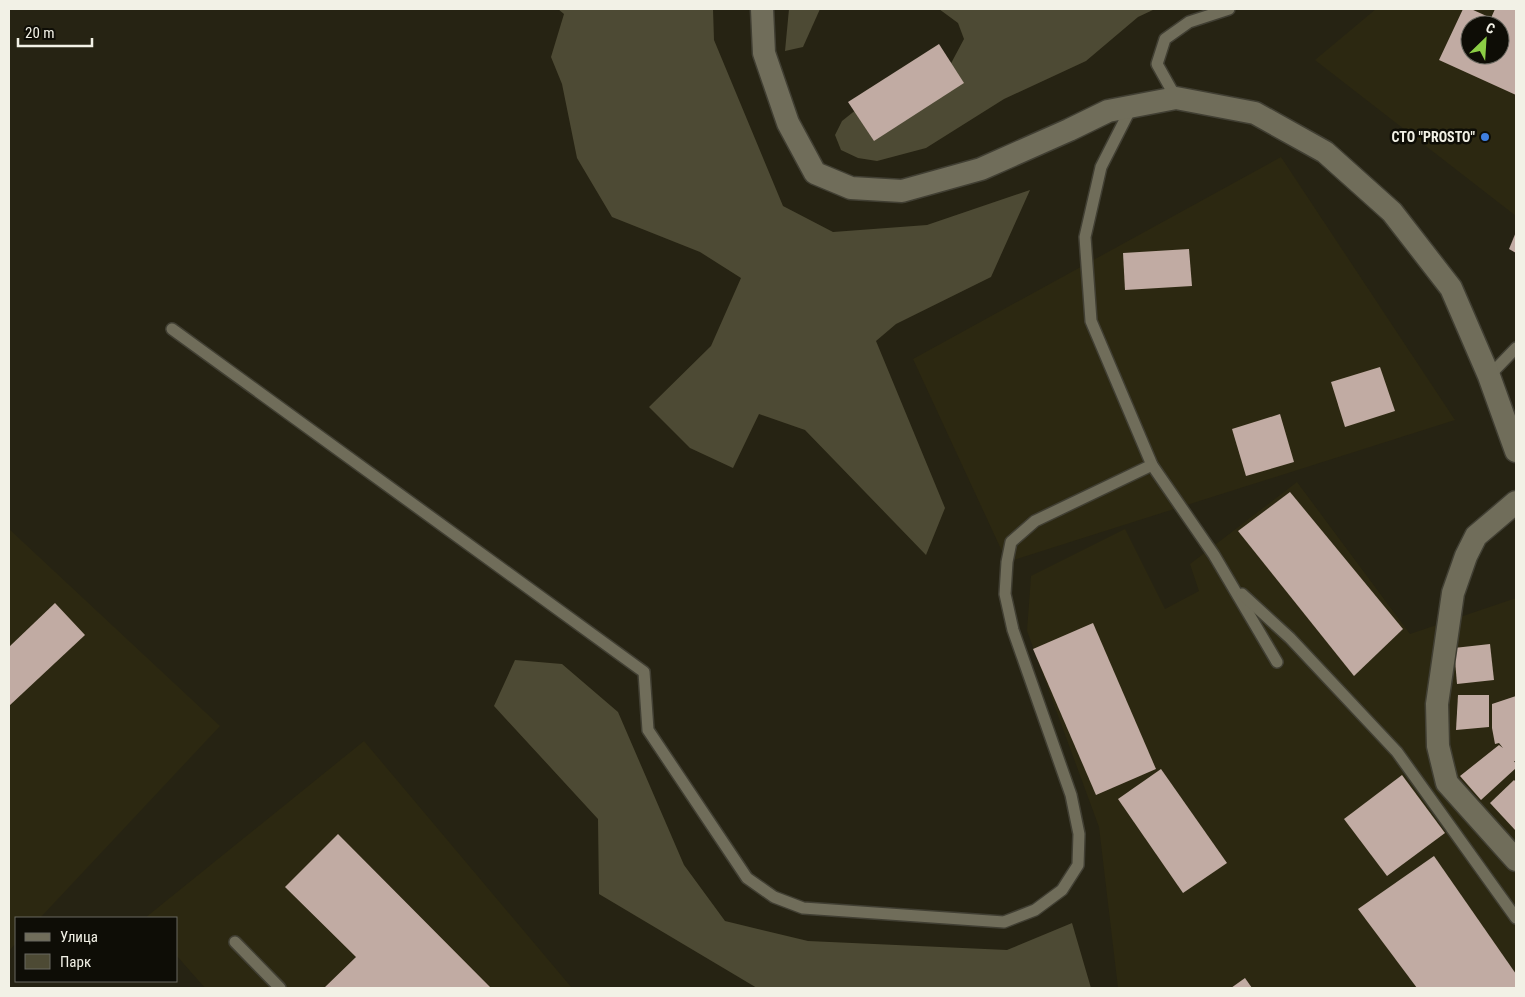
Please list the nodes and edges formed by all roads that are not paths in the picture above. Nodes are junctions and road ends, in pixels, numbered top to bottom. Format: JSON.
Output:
{"nodes":[{"id":1,"x":762,"y":9,"type":"edge"},
{"id":2,"x":1229,"y":9,"type":"edge"},
{"id":3,"x":1176,"y":98,"type":"junction"},
{"id":4,"x":1132,"y":106,"type":"junction"},
{"id":5,"x":172,"y":328,"type":"dead end"},
{"id":6,"x":1516,"y":348,"type":"edge"},
{"id":7,"x":1488,"y":376,"type":"junction"},
{"id":8,"x":1516,"y":451,"type":"edge"},
{"id":9,"x":1152,"y":465,"type":"junction"},
{"id":10,"x":1516,"y":502,"type":"edge"},
{"id":11,"x":1232,"y":585,"type":"junction"},
{"id":12,"x":1277,"y":662,"type":"dead end"},
{"id":13,"x":1516,"y":860,"type":"edge"},
{"id":14,"x":1516,"y":918,"type":"edge"},
{"id":15,"x":235,"y":942,"type":"dead end"},
{"id":16,"x":280,"y":988,"type":"edge"}],
"edges":[{"from":1,"to":4,"type":"street"},
{"from":2,"to":3,"type":"lane"},
{"from":3,"to":4,"type":"street"},
{"from":3,"to":7,"type":"street"},
{"from":4,"to":9,"type":"lane"},
{"from":5,"to":9,"type":"lane"},
{"from":6,"to":7,"type":"lane"},
{"from":7,"to":8,"type":"street"},
{"from":9,"to":11,"type":"lane"},
{"from":10,"to":13,"type":"street"},
{"from":11,"to":12,"type":"lane"},
{"from":11,"to":14,"type":"lane"},
{"from":15,"to":16,"type":"lane"}]}
